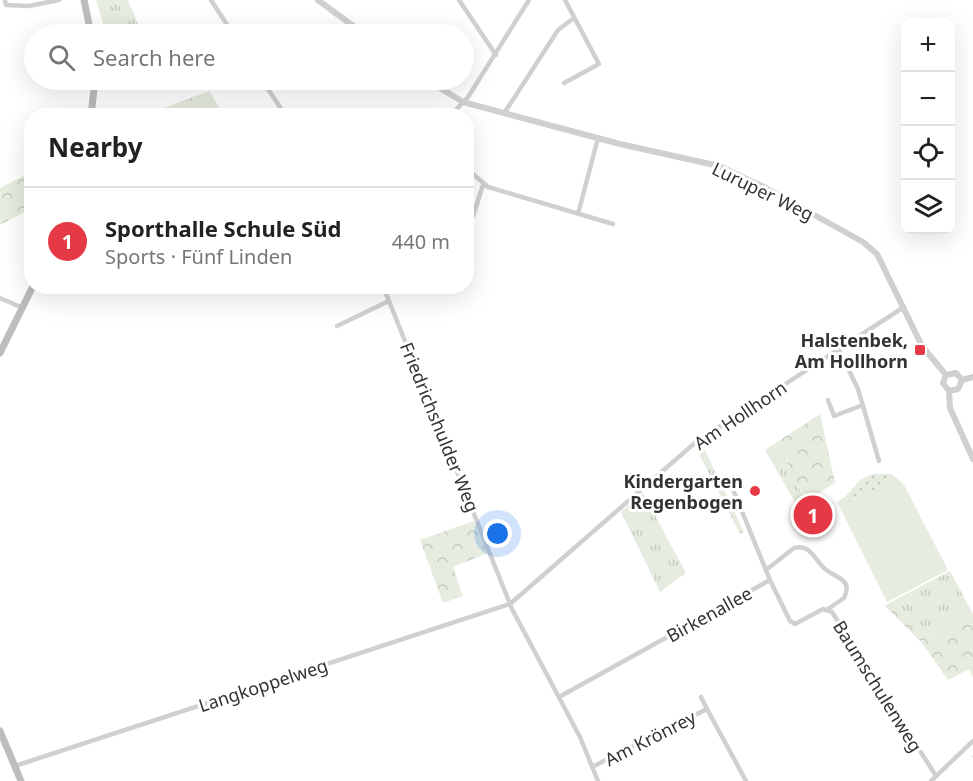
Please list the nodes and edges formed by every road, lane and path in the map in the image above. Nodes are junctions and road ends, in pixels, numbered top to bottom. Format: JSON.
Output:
{"nodes":[{"id":1,"x":5,"y":0,"type":"edge"},
{"id":2,"x":59,"y":0,"type":"edge"},
{"id":3,"x":84,"y":0,"type":"edge"},
{"id":4,"x":211,"y":0,"type":"edge"},
{"id":5,"x":318,"y":0,"type":"edge"},
{"id":6,"x":459,"y":0,"type":"edge"},
{"id":7,"x":530,"y":0,"type":"edge"},
{"id":8,"x":565,"y":0,"type":"edge"},
{"id":9,"x":574,"y":18,"type":"junction"},
{"id":10,"x":89,"y":24,"type":"edge"},
{"id":11,"x":227,"y":24,"type":"edge"},
{"id":12,"x":350,"y":24,"type":"edge"},
{"id":13,"x":496,"y":54,"type":"junction"},
{"id":14,"x":564,"y":83,"type":"dead end"},
{"id":15,"x":474,"y":86,"type":"edge"},
{"id":16,"x":94,"y":90,"type":"edge"},
{"id":17,"x":269,"y":90,"type":"edge"},
{"id":18,"x":443,"y":90,"type":"edge"},
{"id":19,"x":471,"y":90,"type":"edge"},
{"id":20,"x":463,"y":102,"type":"junction"},
{"id":21,"x":93,"y":108,"type":"edge"},
{"id":22,"x":281,"y":108,"type":"edge"},
{"id":23,"x":457,"y":108,"type":"edge"},
{"id":24,"x":505,"y":112,"type":"junction"},
{"id":25,"x":598,"y":138,"type":"junction"},
{"id":26,"x":474,"y":176,"type":"edge"},
{"id":27,"x":483,"y":185,"type":"junction"},
{"id":28,"x":474,"y":213,"type":"edge"},
{"id":29,"x":578,"y":214,"type":"junction"},
{"id":30,"x":613,"y":224,"type":"dead end"},
{"id":31,"x":30,"y":294,"type":"edge"},
{"id":32,"x":386,"y":294,"type":"edge"},
{"id":33,"x":0,"y":298,"type":"edge"},
{"id":34,"x":389,"y":302,"type":"junction"},
{"id":35,"x":904,"y":307,"type":"junction"},
{"id":36,"x":22,"y":308,"type":"junction"},
{"id":37,"x":337,"y":326,"type":"dead end"},
{"id":38,"x":839,"y":350,"type":"junction"},
{"id":39,"x":0,"y":352,"type":"edge"},
{"id":40,"x":946,"y":375,"type":"junction"},
{"id":41,"x":973,"y":377,"type":"edge"},
{"id":42,"x":962,"y":380,"type":"junction"},
{"id":43,"x":949,"y":391,"type":"junction"},
{"id":44,"x":828,"y":400,"type":"dead end"},
{"id":45,"x":863,"y":405,"type":"junction"},
{"id":46,"x":973,"y":459,"type":"edge"},
{"id":47,"x":879,"y":461,"type":"dead end"},
{"id":48,"x":732,"y":487,"type":"dead end"},
{"id":49,"x":766,"y":570,"type":"junction"},
{"id":50,"x":770,"y":580,"type":"junction"},
{"id":51,"x":510,"y":604,"type":"junction"},
{"id":52,"x":828,"y":609,"type":"junction"},
{"id":53,"x":559,"y":697,"type":"junction"},
{"id":54,"x":701,"y":697,"type":"dead end"},
{"id":55,"x":707,"y":709,"type":"junction"},
{"id":56,"x":0,"y":731,"type":"edge"},
{"id":57,"x":972,"y":744,"type":"edge"},
{"id":58,"x":15,"y":766,"type":"junction"},
{"id":59,"x":592,"y":767,"type":"junction"},
{"id":60,"x":936,"y":776,"type":"junction"},
{"id":61,"x":21,"y":781,"type":"edge"},
{"id":62,"x":598,"y":781,"type":"edge"},
{"id":63,"x":746,"y":781,"type":"edge"},
{"id":64,"x":931,"y":781,"type":"edge"}],
"edges":[{"from":1,"to":2,"type":"street"},
{"from":3,"to":10,"type":"main road"},
{"from":4,"to":11,"type":"street"},
{"from":5,"to":12,"type":"street"},
{"from":6,"to":13,"type":"street"},
{"from":7,"to":13,"type":"street"},
{"from":8,"to":9,"type":"street"},
{"from":9,"to":14,"type":"street"},
{"from":9,"to":24,"type":"street"},
{"from":13,"to":15,"type":"street"},
{"from":16,"to":21,"type":"main road"},
{"from":17,"to":22,"type":"street"},
{"from":18,"to":20,"type":"street","name":"Luruper Weg"},
{"from":19,"to":20,"type":"street"},
{"from":20,"to":23,"type":"street"},
{"from":20,"to":24,"type":"street","name":"Luruper Weg"},
{"from":24,"to":25,"type":"street","name":"Luruper Weg"},
{"from":25,"to":29,"type":"street"},
{"from":25,"to":35,"type":"street","name":"Luruper Weg"},
{"from":26,"to":27,"type":"street"},
{"from":27,"to":28,"type":"street"},
{"from":27,"to":29,"type":"street"},
{"from":29,"to":30,"type":"street"},
{"from":31,"to":36,"type":"main road"},
{"from":32,"to":34,"type":"street","name":"Friedrichshulder Weg"},
{"from":33,"to":36,"type":"street"},
{"from":34,"to":37,"type":"street"},
{"from":34,"to":51,"type":"street","name":"Friedrichshulder Weg"},
{"from":35,"to":38,"type":"street","name":"Am Hollhorn"},
{"from":35,"to":40,"type":"street","name":"Luruper Weg"},
{"from":36,"to":39,"type":"main road"},
{"from":38,"to":45,"type":"street"},
{"from":38,"to":51,"type":"street","name":"Am Hollhorn"},
{"from":40,"to":42,"type":"street"},
{"from":40,"to":43,"type":"street"},
{"from":41,"to":42,"type":"street"},
{"from":42,"to":43,"type":"street"},
{"from":43,"to":46,"type":"street"},
{"from":44,"to":45,"type":"street"},
{"from":45,"to":47,"type":"street"},
{"from":48,"to":49,"type":"street","name":"Birkenallee"},
{"from":49,"to":50,"type":"street","name":"Birkenallee"},
{"from":49,"to":52,"type":"street"},
{"from":50,"to":52,"type":"street","name":"Baumschulenweg"},
{"from":50,"to":53,"type":"street","name":"Birkenallee"},
{"from":51,"to":53,"type":"street","name":"Friedrichshulder Weg"},
{"from":51,"to":58,"type":"street","name":"Langkoppelweg"},
{"from":52,"to":60,"type":"street","name":"Baumschulenweg"},
{"from":53,"to":59,"type":"street","name":"Friedrichshulder Weg"},
{"from":54,"to":55,"type":"street","name":"Am Krönrey"},
{"from":55,"to":59,"type":"street","name":"Am Krönrey"},
{"from":55,"to":63,"type":"street","name":"Am Krönrey"},
{"from":56,"to":58,"type":"main road"},
{"from":57,"to":60,"type":"street"},
{"from":58,"to":61,"type":"main road"},
{"from":59,"to":62,"type":"street","name":"Friedrichshulder Weg"},
{"from":60,"to":64,"type":"street"}]}
